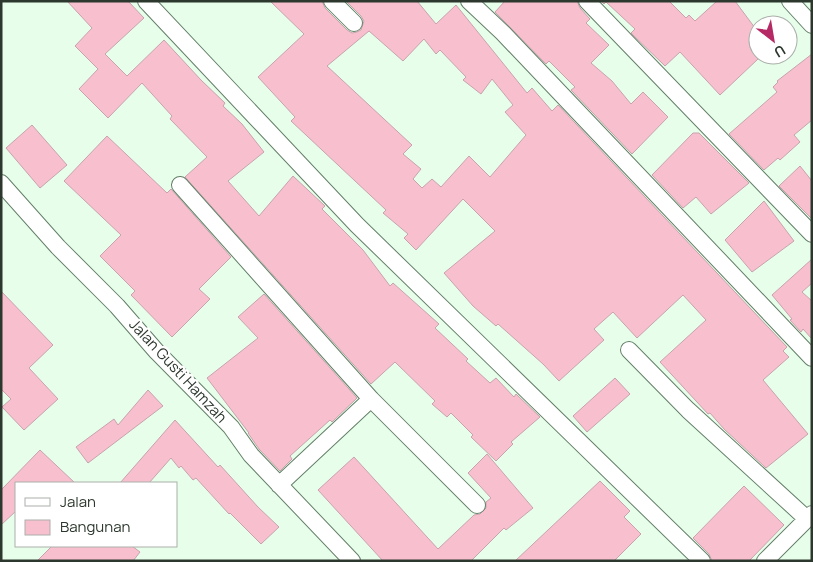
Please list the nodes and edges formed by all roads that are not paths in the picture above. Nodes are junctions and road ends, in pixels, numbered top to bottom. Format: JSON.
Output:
{"nodes":[{"id":1,"x":146,"y":1,"type":"edge"},
{"id":2,"x":332,"y":1,"type":"edge"},
{"id":3,"x":469,"y":1,"type":"edge"},
{"id":4,"x":586,"y":1,"type":"edge"},
{"id":5,"x":790,"y":1,"type":"edge"},
{"id":6,"x":354,"y":23,"type":"dead end"},
{"id":7,"x":812,"y":25,"type":"edge"},
{"id":8,"x":1,"y":182,"type":"edge"},
{"id":9,"x":180,"y":186,"type":"dead end"},
{"id":10,"x":812,"y":234,"type":"edge"},
{"id":11,"x":629,"y":350,"type":"dead end"},
{"id":12,"x":812,"y":358,"type":"edge"},
{"id":13,"x":371,"y":399,"type":"junction"},
{"id":14,"x":279,"y":485,"type":"junction"},
{"id":15,"x":477,"y":505,"type":"dead end"},
{"id":16,"x":809,"y":516,"type":"edge"},
{"id":17,"x":352,"y":561,"type":"edge"},
{"id":18,"x":702,"y":561,"type":"edge"},
{"id":19,"x":765,"y":561,"type":"edge"}],
"edges":[{"from":1,"to":18,"type":"street"},
{"from":2,"to":6,"type":"street"},
{"from":3,"to":12,"type":"street"},
{"from":4,"to":10,"type":"street"},
{"from":5,"to":7,"type":"street"},
{"from":8,"to":14,"type":"street","name":"Jalan Gusti Hamzah"},
{"from":9,"to":13,"type":"street"},
{"from":11,"to":16,"type":"street"},
{"from":13,"to":14,"type":"street"},
{"from":13,"to":15,"type":"street"},
{"from":14,"to":17,"type":"street","name":"Jalan Gusti Hamzah"},
{"from":16,"to":19,"type":"street"}]}
